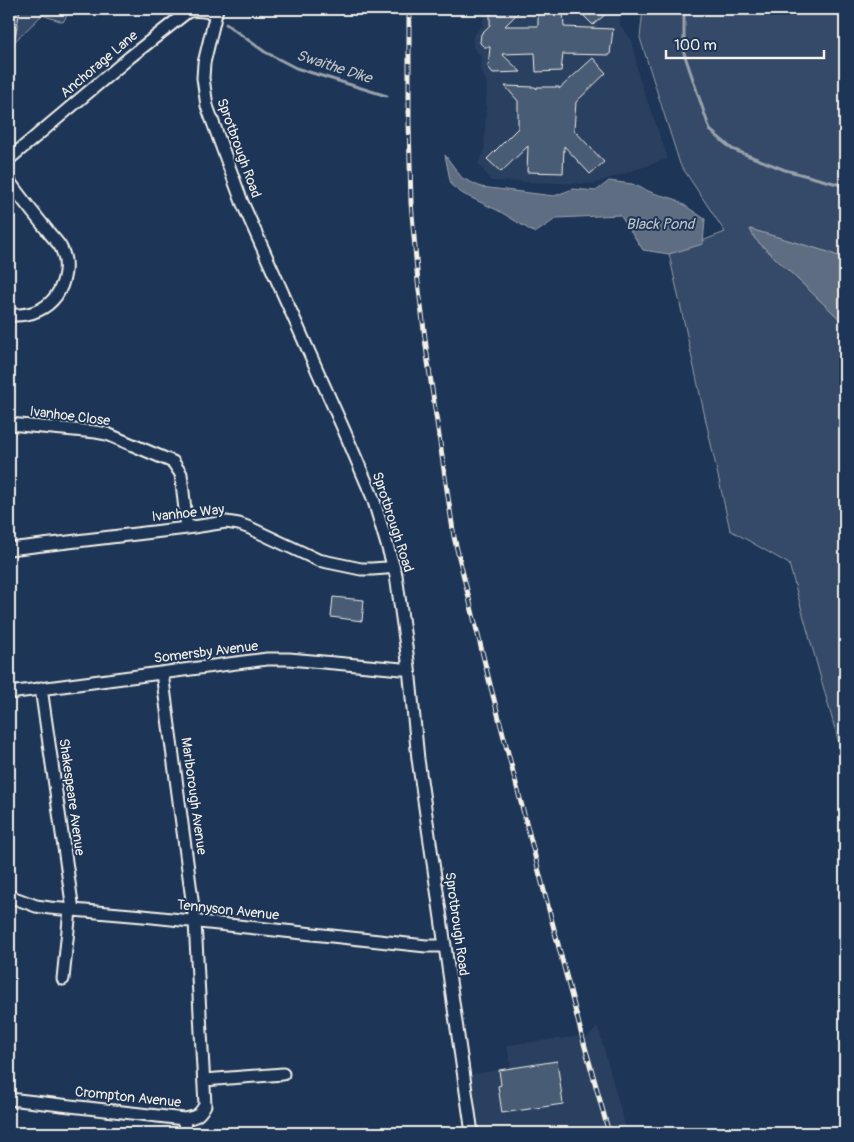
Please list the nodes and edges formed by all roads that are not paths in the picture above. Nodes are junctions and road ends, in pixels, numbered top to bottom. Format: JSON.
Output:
{"nodes":[{"id":1,"x":216,"y":11,"type":"edge"},
{"id":2,"x":9,"y":159,"type":"edge"},
{"id":3,"x":9,"y":182,"type":"edge"},
{"id":4,"x":9,"y":315,"type":"edge"},
{"id":5,"x":9,"y":424,"type":"edge"},
{"id":6,"x":187,"y":528,"type":"junction"},
{"id":7,"x":9,"y":549,"type":"edge"},
{"id":8,"x":393,"y":566,"type":"junction"},
{"id":9,"x":409,"y":668,"type":"junction"},
{"id":10,"x":162,"y":673,"type":"junction"},
{"id":11,"x":41,"y":688,"type":"junction"},
{"id":12,"x":9,"y":693,"type":"edge"},
{"id":13,"x":9,"y":896,"type":"edge"},
{"id":14,"x":71,"y":910,"type":"junction"},
{"id":15,"x":195,"y":922,"type":"junction"},
{"id":16,"x":445,"y":946,"type":"junction"},
{"id":17,"x":63,"y":979,"type":"dead end"},
{"id":18,"x":283,"y":1074,"type":"dead end"},
{"id":19,"x":204,"y":1080,"type":"junction"},
{"id":20,"x":9,"y":1099,"type":"edge"},
{"id":21,"x":184,"y":1119,"type":"junction"},
{"id":22,"x":185,"y":1133,"type":"edge"},
{"id":23,"x":472,"y":1133,"type":"edge"}],
"edges":[{"from":1,"to":2,"type":"street","name":"Anchorage Lane"},
{"from":1,"to":8,"type":"street","name":"Sprotbrough Road"},
{"from":3,"to":4,"type":"street"},
{"from":5,"to":6,"type":"street","name":"Ivanhoe Close"},
{"from":6,"to":7,"type":"street","name":"Ivanhoe Way"},
{"from":6,"to":8,"type":"street","name":"Ivanhoe Way"},
{"from":8,"to":9,"type":"street","name":"Sprotbrough Road"},
{"from":9,"to":10,"type":"street","name":"Somersby Avenue"},
{"from":9,"to":16,"type":"street","name":"Sprotbrough Road"},
{"from":10,"to":11,"type":"street","name":"Somersby Avenue"},
{"from":10,"to":15,"type":"street","name":"Marlborough Avenue"},
{"from":11,"to":12,"type":"street","name":"Somersby Avenue"},
{"from":11,"to":14,"type":"street","name":"Shakespeare Avenue"},
{"from":13,"to":14,"type":"street","name":"Tennyson Avenue"},
{"from":14,"to":15,"type":"street","name":"Tennyson Avenue"},
{"from":14,"to":17,"type":"street","name":"Shakespeare Avenue"},
{"from":15,"to":16,"type":"street","name":"Tennyson Avenue"},
{"from":15,"to":19,"type":"street","name":"Crompton Avenue"},
{"from":16,"to":23,"type":"street","name":"Sprotbrough Road"},
{"from":18,"to":19,"type":"street"},
{"from":19,"to":21,"type":"street","name":"Crompton Avenue"},
{"from":20,"to":21,"type":"street","name":"Crompton Avenue"},
{"from":21,"to":22,"type":"street"}]}
